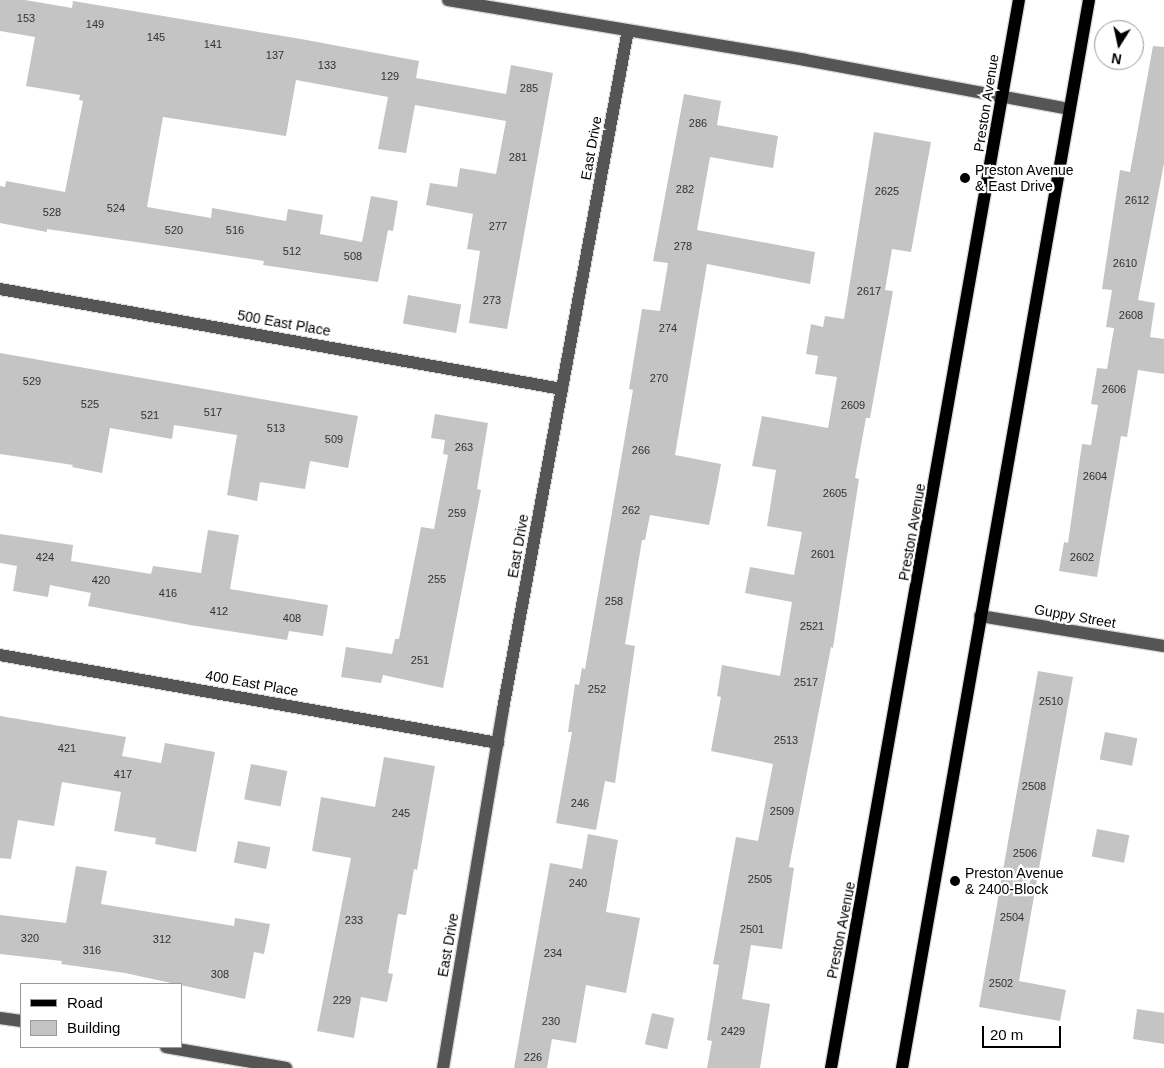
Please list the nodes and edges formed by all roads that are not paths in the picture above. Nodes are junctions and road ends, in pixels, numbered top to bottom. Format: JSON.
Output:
{"nodes":[{"id":1,"x":448,"y":0,"type":"edge"},
{"id":2,"x":1019,"y":0,"type":"edge"},
{"id":3,"x":1089,"y":0,"type":"edge"},
{"id":4,"x":628,"y":30,"type":"junction"},
{"id":5,"x":1002,"y":96,"type":"junction"},
{"id":6,"x":1069,"y":110,"type":"junction"},
{"id":7,"x":0,"y":289,"type":"edge"},
{"id":8,"x":562,"y":389,"type":"junction"},
{"id":9,"x":980,"y":616,"type":"junction"},
{"id":10,"x":1164,"y":646,"type":"edge"},
{"id":11,"x":0,"y":655,"type":"edge"},
{"id":12,"x":498,"y":743,"type":"junction"},
{"id":13,"x":0,"y":1018,"type":"edge"},
{"id":14,"x":20,"y":1022,"type":"edge"},
{"id":15,"x":172,"y":1048,"type":"edge"},
{"id":16,"x":286,"y":1068,"type":"edge"},
{"id":17,"x":442,"y":1068,"type":"edge"},
{"id":18,"x":831,"y":1068,"type":"edge"},
{"id":19,"x":902,"y":1068,"type":"edge"}],
"edges":[{"from":1,"to":4,"type":"street"},
{"from":2,"to":5,"type":"main road","name":"Preston Avenue"},
{"from":3,"to":6,"type":"main road"},
{"from":4,"to":5,"type":"street"},
{"from":4,"to":8,"type":"street","name":"East Drive"},
{"from":5,"to":6,"type":"street"},
{"from":5,"to":18,"type":"main road","name":"Preston Avenue"},
{"from":6,"to":9,"type":"main road"},
{"from":7,"to":8,"type":"street","name":"500 East Place"},
{"from":8,"to":12,"type":"street","name":"East Drive"},
{"from":9,"to":10,"type":"street","name":"Guppy Street"},
{"from":9,"to":19,"type":"main road"},
{"from":11,"to":12,"type":"street","name":"400 East Place"},
{"from":12,"to":17,"type":"street","name":"East Drive"},
{"from":13,"to":14,"type":"street"},
{"from":15,"to":16,"type":"street"}]}
